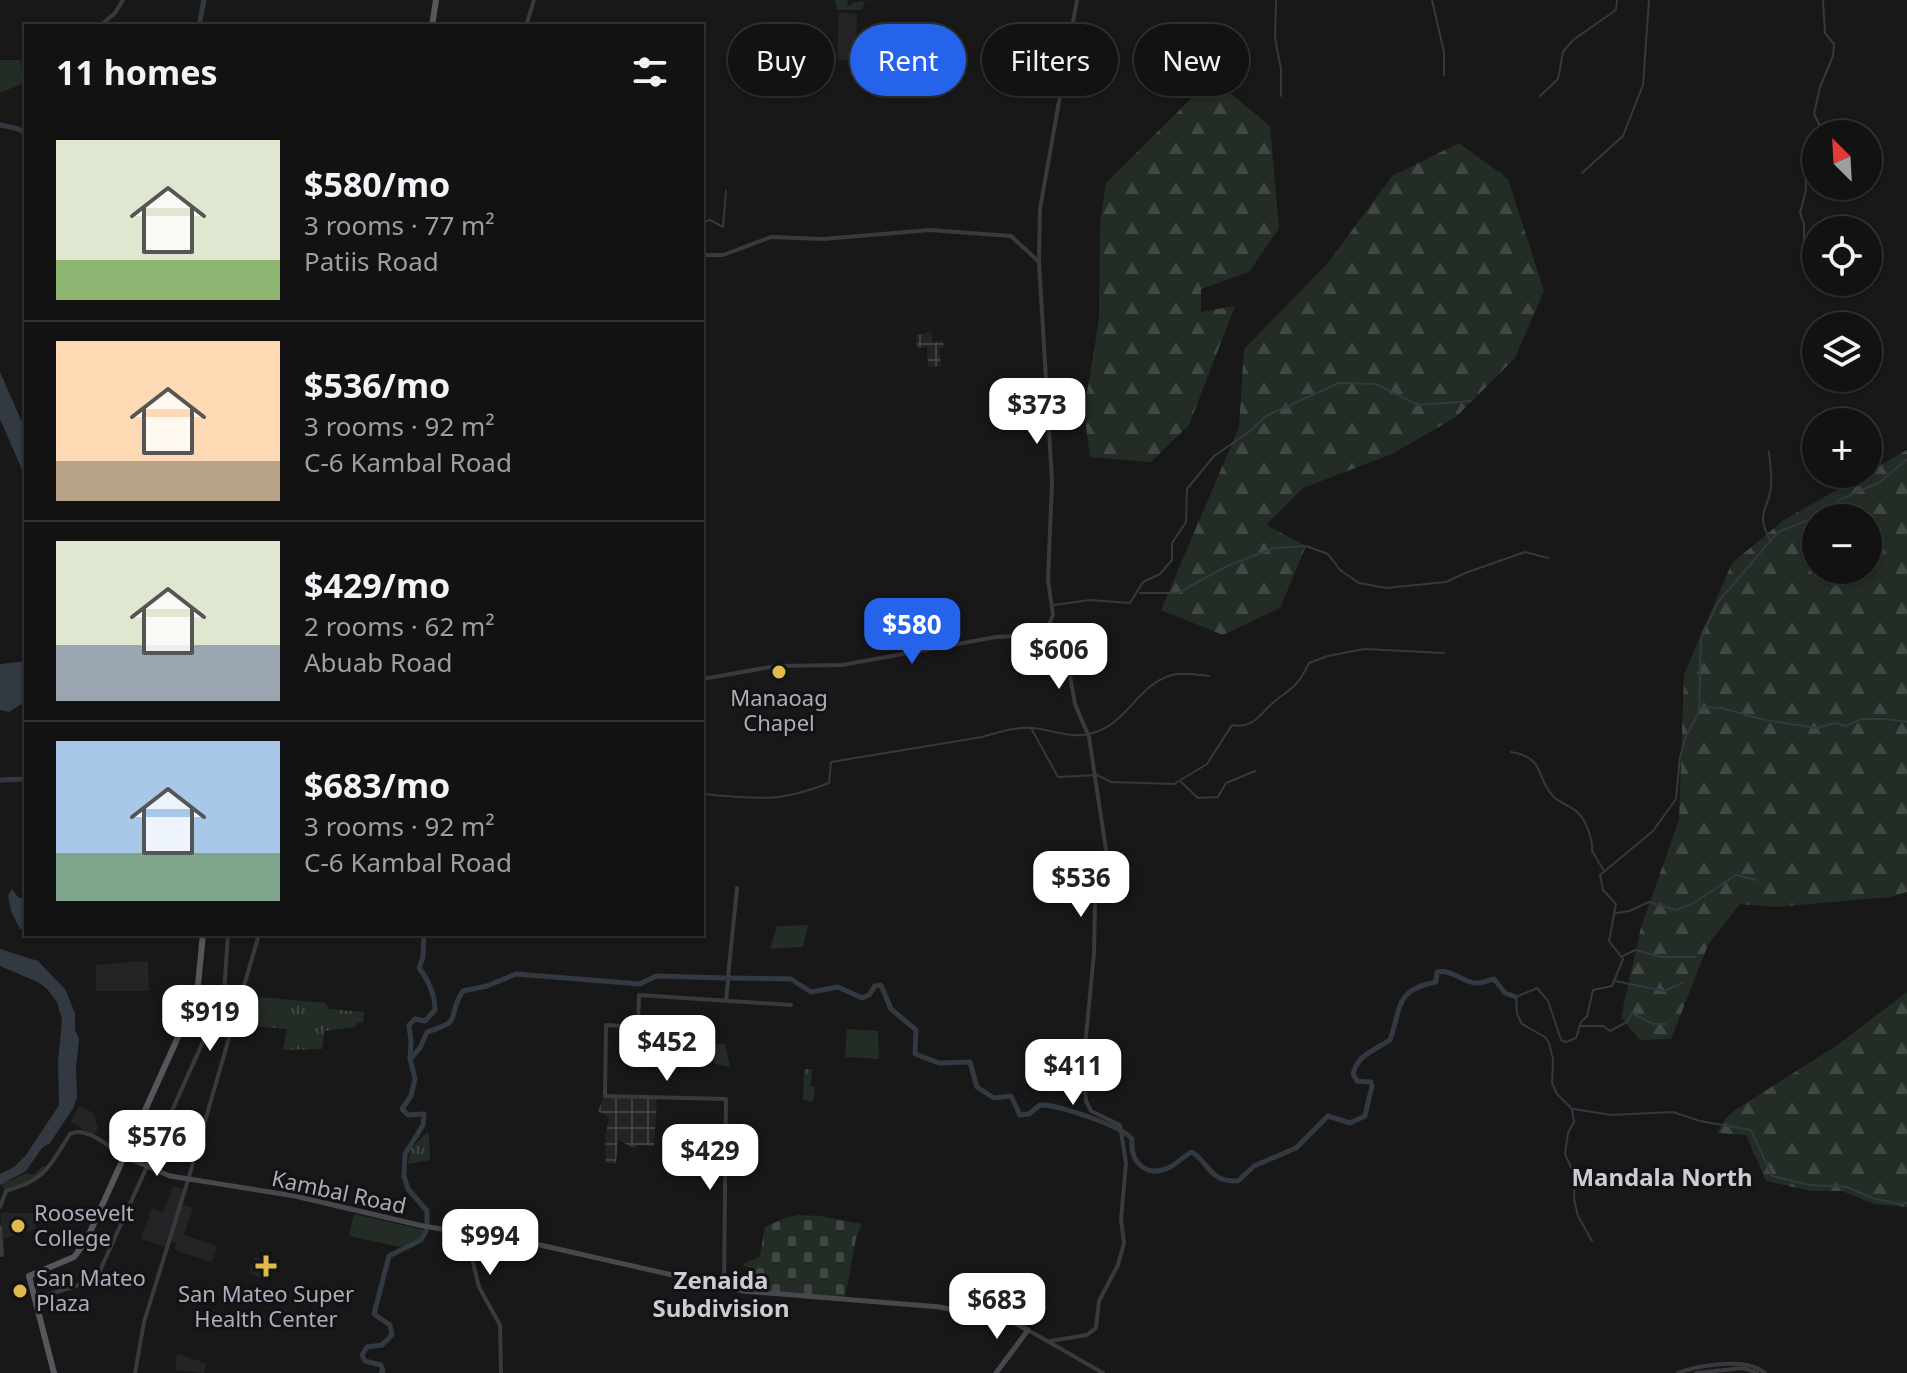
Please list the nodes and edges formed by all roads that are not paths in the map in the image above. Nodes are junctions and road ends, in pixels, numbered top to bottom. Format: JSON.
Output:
{"nodes":[{"id":1,"x":123,"y":0,"type":"edge"},
{"id":2,"x":436,"y":0,"type":"edge"},
{"id":3,"x":534,"y":0,"type":"edge"},
{"id":4,"x":1077,"y":0,"type":"edge"},
{"id":5,"x":102,"y":24,"type":"edge"},
{"id":6,"x":432,"y":24,"type":"edge"},
{"id":7,"x":527,"y":24,"type":"edge"},
{"id":8,"x":704,"y":255,"type":"edge"},
{"id":9,"x":1039,"y":262,"type":"junction"},
{"id":10,"x":1045,"y":634,"type":"junction"},
{"id":11,"x":704,"y":679,"type":"edge"},
{"id":12,"x":737,"y":888,"type":"dead end"},
{"id":13,"x":203,"y":936,"type":"edge"},
{"id":14,"x":228,"y":936,"type":"edge"},
{"id":15,"x":258,"y":936,"type":"edge"},
{"id":16,"x":726,"y":1000,"type":"junction"},
{"id":17,"x":791,"y":1005,"type":"dead end"},
{"id":18,"x":126,"y":1157,"type":"junction"},
{"id":19,"x":146,"y":1168,"type":"junction"},
{"id":20,"x":188,"y":1180,"type":"junction"},
{"id":21,"x":0,"y":1207,"type":"edge"},
{"id":22,"x":0,"y":1227,"type":"edge"},
{"id":23,"x":466,"y":1234,"type":"junction"},
{"id":24,"x":1,"y":1255,"type":"edge"},
{"id":25,"x":724,"y":1287,"type":"junction"},
{"id":26,"x":34,"y":1299,"type":"junction"},
{"id":27,"x":1027,"y":1329,"type":"junction"},
{"id":28,"x":1050,"y":1341,"type":"junction"},
{"id":29,"x":54,"y":1373,"type":"edge"},
{"id":30,"x":135,"y":1373,"type":"edge"},
{"id":31,"x":501,"y":1373,"type":"edge"},
{"id":32,"x":994,"y":1373,"type":"edge"},
{"id":33,"x":1103,"y":1373,"type":"edge"},
{"id":34,"x":1678,"y":1373,"type":"edge"},
{"id":35,"x":1696,"y":1373,"type":"edge"},
{"id":36,"x":1757,"y":1373,"type":"edge"},
{"id":37,"x":1765,"y":1373,"type":"edge"}],
"edges":[{"from":1,"to":5,"type":"street"},
{"from":2,"to":6,"type":"main road"},
{"from":3,"to":7,"type":"street"},
{"from":4,"to":9,"type":"street"},
{"from":8,"to":9,"type":"street"},
{"from":9,"to":10,"type":"street"},
{"from":10,"to":11,"type":"street"},
{"from":10,"to":28,"type":"street"},
{"from":12,"to":16,"type":"street"},
{"from":13,"to":18,"type":"main road"},
{"from":14,"to":19,"type":"street"},
{"from":15,"to":20,"type":"street"},
{"from":16,"to":17,"type":"street"},
{"from":16,"to":25,"type":"street"},
{"from":18,"to":19,"type":"main road","name":"Kambal Road"},
{"from":18,"to":21,"type":"street"},
{"from":18,"to":26,"type":"main road"},
{"from":19,"to":20,"type":"main road","name":"Kambal Road"},
{"from":19,"to":26,"type":"street"},
{"from":20,"to":23,"type":"main road","name":"Kambal Road"},
{"from":20,"to":30,"type":"street"},
{"from":22,"to":24,"type":"street"},
{"from":23,"to":25,"type":"main road","name":"Kambal Road"},
{"from":23,"to":31,"type":"street"},
{"from":25,"to":27,"type":"main road","name":"Kambal Road"},
{"from":26,"to":29,"type":"main road"},
{"from":27,"to":28,"type":"street","name":"Kambal Road"},
{"from":27,"to":32,"type":"main road"},
{"from":28,"to":33,"type":"street","name":"Kambal Road"},
{"from":34,"to":37,"type":"street"},
{"from":35,"to":36,"type":"street"}]}
